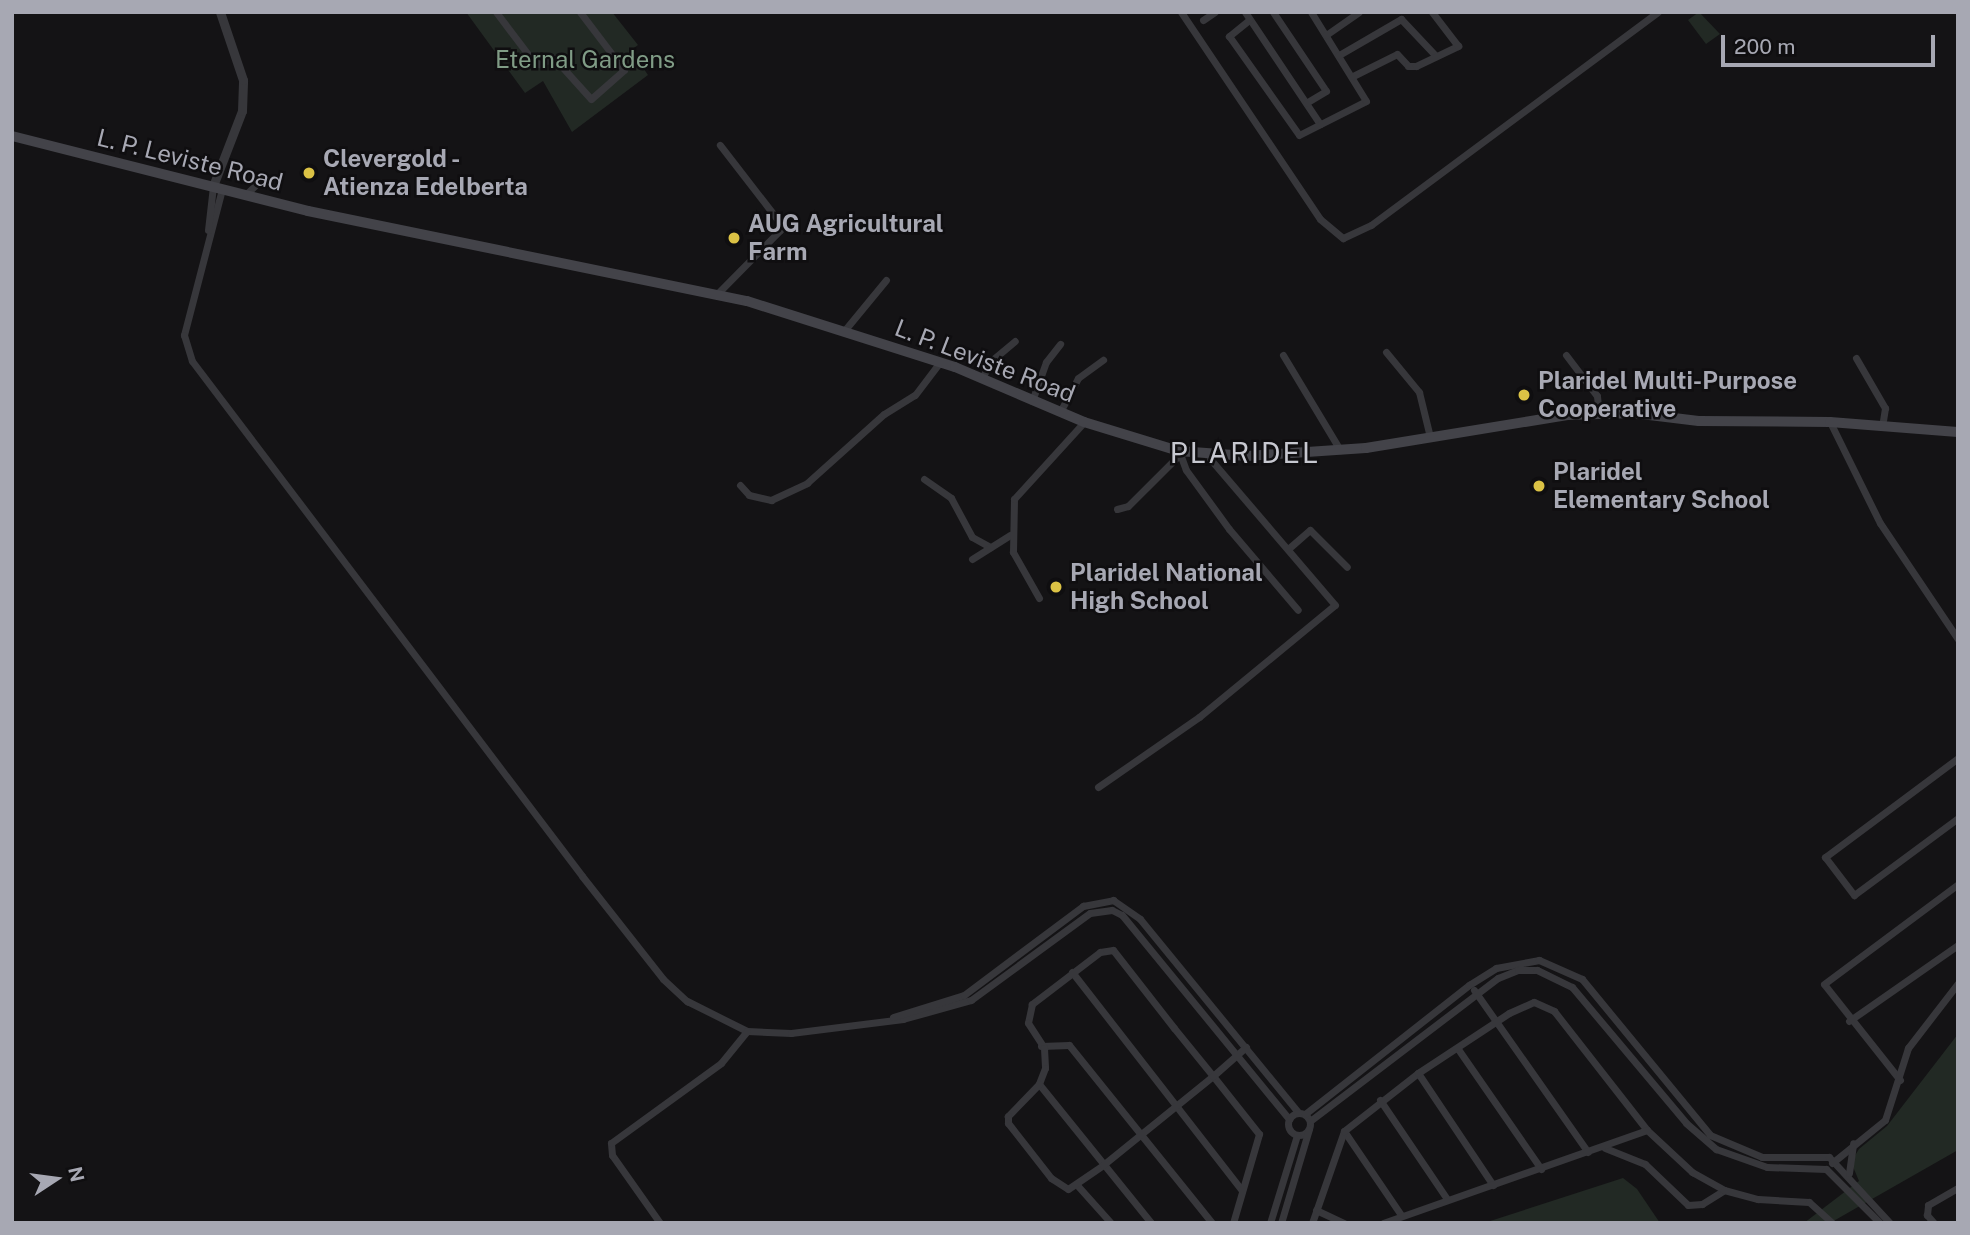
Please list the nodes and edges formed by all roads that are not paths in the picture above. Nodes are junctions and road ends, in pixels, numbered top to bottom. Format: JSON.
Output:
{"nodes":[{"id":1,"x":220,"y":12,"type":"edge"},
{"id":2,"x":496,"y":12,"type":"edge"},
{"id":3,"x":580,"y":12,"type":"edge"},
{"id":4,"x":1181,"y":12,"type":"edge"},
{"id":5,"x":1215,"y":12,"type":"edge"},
{"id":6,"x":1273,"y":12,"type":"edge"},
{"id":7,"x":1311,"y":12,"type":"edge"},
{"id":8,"x":1359,"y":12,"type":"edge"},
{"id":9,"x":1432,"y":12,"type":"edge"},
{"id":10,"x":1658,"y":12,"type":"edge"},
{"id":11,"x":1247,"y":16,"type":"edge"},
{"id":12,"x":1203,"y":20,"type":"dead end"},
{"id":13,"x":1326,"y":35,"type":"junction"},
{"id":14,"x":1339,"y":55,"type":"junction"},
{"id":15,"x":1436,"y":56,"type":"junction"},
{"id":16,"x":1353,"y":76,"type":"junction"},
{"id":17,"x":1306,"y":103,"type":"junction"},
{"id":18,"x":1320,"y":124,"type":"junction"},
{"id":19,"x":12,"y":136,"type":"edge"},
{"id":20,"x":720,"y":145,"type":"dead end"},
{"id":21,"x":263,"y":178,"type":"dead end"},
{"id":22,"x":218,"y":188,"type":"junction"},
{"id":23,"x":246,"y":195,"type":"junction"},
{"id":24,"x":887,"y":280,"type":"dead end"},
{"id":25,"x":716,"y":295,"type":"junction"},
{"id":26,"x":844,"y":331,"type":"junction"},
{"id":27,"x":1015,"y":341,"type":"dead end"},
{"id":28,"x":1060,"y":345,"type":"dead end"},
{"id":29,"x":1386,"y":352,"type":"dead end"},
{"id":30,"x":1283,"y":355,"type":"dead end"},
{"id":31,"x":1566,"y":355,"type":"dead end"},
{"id":32,"x":1856,"y":358,"type":"dead end"},
{"id":33,"x":1102,"y":360,"type":"dead end"},
{"id":34,"x":940,"y":362,"type":"junction"},
{"id":35,"x":982,"y":378,"type":"junction"},
{"id":36,"x":1032,"y":401,"type":"junction"},
{"id":37,"x":1060,"y":412,"type":"junction"},
{"id":38,"x":1599,"y":414,"type":"junction"},
{"id":39,"x":1084,"y":422,"type":"junction"},
{"id":40,"x":1830,"y":422,"type":"junction"},
{"id":41,"x":1882,"y":426,"type":"junction"},
{"id":42,"x":1958,"y":432,"type":"edge"},
{"id":43,"x":1430,"y":437,"type":"junction"},
{"id":44,"x":1340,"y":450,"type":"junction"},
{"id":45,"x":1180,"y":452,"type":"junction"},
{"id":46,"x":1205,"y":453,"type":"junction"},
{"id":47,"x":924,"y":480,"type":"dead end"},
{"id":48,"x":740,"y":485,"type":"dead end"},
{"id":49,"x":1117,"y":509,"type":"dead end"},
{"id":50,"x":1010,"y":535,"type":"junction"},
{"id":51,"x":990,"y":547,"type":"junction"},
{"id":52,"x":1287,"y":549,"type":"junction"},
{"id":53,"x":972,"y":559,"type":"dead end"},
{"id":54,"x":1348,"y":566,"type":"dead end"},
{"id":55,"x":1039,"y":598,"type":"dead end"},
{"id":56,"x":1298,"y":610,"type":"dead end"},
{"id":57,"x":1958,"y":639,"type":"edge"},
{"id":58,"x":1958,"y":758,"type":"edge"},
{"id":59,"x":1098,"y":787,"type":"dead end"},
{"id":60,"x":1958,"y":818,"type":"edge"},
{"id":61,"x":1958,"y":884,"type":"edge"},
{"id":62,"x":1958,"y":945,"type":"edge"},
{"id":63,"x":1072,"y":972,"type":"junction"},
{"id":64,"x":1958,"y":983,"type":"edge"},
{"id":65,"x":1469,"y":985,"type":"junction"},
{"id":66,"x":1476,"y":993,"type":"junction"},
{"id":67,"x":892,"y":1018,"type":"junction"},
{"id":68,"x":1499,"y":1020,"type":"junction"},
{"id":69,"x":1849,"y":1021,"type":"junction"},
{"id":70,"x":747,"y":1031,"type":"junction"},
{"id":71,"x":1041,"y":1046,"type":"junction"},
{"id":72,"x":1246,"y":1047,"type":"junction"},
{"id":73,"x":1458,"y":1049,"type":"junction"},
{"id":74,"x":1237,"y":1056,"type":"junction"},
{"id":75,"x":1418,"y":1073,"type":"junction"},
{"id":76,"x":1213,"y":1076,"type":"junction"},
{"id":77,"x":1900,"y":1080,"type":"junction"},
{"id":78,"x":1039,"y":1084,"type":"junction"},
{"id":79,"x":1380,"y":1100,"type":"junction"},
{"id":80,"x":1175,"y":1105,"type":"junction"},
{"id":81,"x":1289,"y":1119,"type":"junction"},
{"id":82,"x":1306,"y":1119,"type":"junction"},
{"id":83,"x":1647,"y":1130,"type":"junction"},
{"id":84,"x":1344,"y":1131,"type":"junction"},
{"id":85,"x":1139,"y":1134,"type":"junction"},
{"id":86,"x":1297,"y":1135,"type":"junction"},
{"id":87,"x":1853,"y":1143,"type":"junction"},
{"id":88,"x":1604,"y":1148,"type":"junction"},
{"id":89,"x":1588,"y":1153,"type":"junction"},
{"id":90,"x":1834,"y":1160,"type":"junction"},
{"id":91,"x":1104,"y":1165,"type":"junction"},
{"id":92,"x":1541,"y":1169,"type":"junction"},
{"id":93,"x":1826,"y":1169,"type":"junction"},
{"id":94,"x":1849,"y":1173,"type":"junction"},
{"id":95,"x":1077,"y":1185,"type":"junction"},
{"id":96,"x":1493,"y":1185,"type":"junction"},
{"id":97,"x":1958,"y":1188,"type":"edge"},
{"id":98,"x":1242,"y":1190,"type":"junction"},
{"id":99,"x":1724,"y":1190,"type":"junction"},
{"id":100,"x":1447,"y":1199,"type":"junction"},
{"id":101,"x":1316,"y":1210,"type":"junction"},
{"id":102,"x":1401,"y":1215,"type":"junction"},
{"id":103,"x":660,"y":1223,"type":"edge"},
{"id":104,"x":1111,"y":1223,"type":"edge"},
{"id":105,"x":1151,"y":1223,"type":"edge"},
{"id":106,"x":1212,"y":1223,"type":"edge"},
{"id":107,"x":1233,"y":1223,"type":"edge"},
{"id":108,"x":1270,"y":1223,"type":"edge"},
{"id":109,"x":1281,"y":1223,"type":"edge"},
{"id":110,"x":1312,"y":1223,"type":"edge"},
{"id":111,"x":1344,"y":1223,"type":"edge"},
{"id":112,"x":1383,"y":1223,"type":"edge"},
{"id":113,"x":1832,"y":1223,"type":"edge"},
{"id":114,"x":1880,"y":1223,"type":"edge"},
{"id":115,"x":1890,"y":1223,"type":"edge"},
{"id":116,"x":1934,"y":1223,"type":"edge"}],
"edges":[{"from":1,"to":22,"type":"street"},
{"from":2,"to":3,"type":"street"},
{"from":4,"to":10,"type":"street"},
{"from":5,"to":12,"type":"street"},
{"from":6,"to":17,"type":"street"},
{"from":7,"to":13,"type":"street"},
{"from":8,"to":13,"type":"street"},
{"from":9,"to":15,"type":"street"},
{"from":11,"to":17,"type":"street"},
{"from":11,"to":18,"type":"street"},
{"from":13,"to":14,"type":"street"},
{"from":14,"to":15,"type":"street"},
{"from":14,"to":16,"type":"street"},
{"from":15,"to":16,"type":"street"},
{"from":16,"to":18,"type":"street"},
{"from":17,"to":18,"type":"street"},
{"from":19,"to":22,"type":"main road","name":"L. P. Leviste Road"},
{"from":20,"to":25,"type":"street"},
{"from":21,"to":23,"type":"street"},
{"from":22,"to":23,"type":"main road","name":"L. P. Leviste Road"},
{"from":22,"to":70,"type":"street"},
{"from":23,"to":25,"type":"main road","name":"L. P. Leviste Road"},
{"from":24,"to":26,"type":"street"},
{"from":25,"to":26,"type":"main road","name":"L. P. Leviste Road"},
{"from":26,"to":34,"type":"main road","name":"L. P. Leviste Road"},
{"from":27,"to":35,"type":"street"},
{"from":28,"to":36,"type":"street"},
{"from":29,"to":43,"type":"street"},
{"from":30,"to":44,"type":"street"},
{"from":31,"to":38,"type":"street"},
{"from":32,"to":41,"type":"street"},
{"from":33,"to":37,"type":"street"},
{"from":34,"to":35,"type":"main road","name":"L. P. Leviste Road"},
{"from":34,"to":48,"type":"street"},
{"from":35,"to":36,"type":"main road","name":"L. P. Leviste Road"},
{"from":36,"to":37,"type":"main road","name":"L. P. Leviste Road"},
{"from":37,"to":39,"type":"main road","name":"L. P. Leviste Road"},
{"from":38,"to":40,"type":"main road","name":"L. P. Leviste Road"},
{"from":38,"to":43,"type":"main road","name":"L. P. Leviste Road"},
{"from":39,"to":45,"type":"main road","name":"L. P. Leviste Road"},
{"from":39,"to":50,"type":"street"},
{"from":40,"to":41,"type":"main road","name":"L. P. Leviste Road"},
{"from":40,"to":57,"type":"street"},
{"from":41,"to":42,"type":"main road","name":"L. P. Leviste Road"},
{"from":43,"to":44,"type":"main road","name":"L. P. Leviste Road"},
{"from":44,"to":46,"type":"main road","name":"L. P. Leviste Road"},
{"from":45,"to":46,"type":"main road","name":"L. P. Leviste Road"},
{"from":45,"to":49,"type":"street"},
{"from":45,"to":56,"type":"street"},
{"from":46,"to":52,"type":"street"},
{"from":47,"to":51,"type":"street"},
{"from":50,"to":51,"type":"street"},
{"from":50,"to":55,"type":"street"},
{"from":51,"to":53,"type":"street"},
{"from":52,"to":54,"type":"street"},
{"from":52,"to":59,"type":"street"},
{"from":58,"to":60,"type":"street"},
{"from":61,"to":69,"type":"street"},
{"from":62,"to":69,"type":"street"},
{"from":63,"to":71,"type":"street"},
{"from":63,"to":76,"type":"street"},
{"from":63,"to":80,"type":"street"},
{"from":64,"to":77,"type":"street"},
{"from":65,"to":66,"type":"street"},
{"from":65,"to":82,"type":"street"},
{"from":65,"to":90,"type":"street"},
{"from":66,"to":68,"type":"street"},
{"from":66,"to":82,"type":"street"},
{"from":66,"to":93,"type":"street"},
{"from":67,"to":70,"type":"street"},
{"from":67,"to":72,"type":"street"},
{"from":67,"to":74,"type":"street"},
{"from":68,"to":73,"type":"street"},
{"from":68,"to":83,"type":"street"},
{"from":68,"to":89,"type":"street"},
{"from":69,"to":77,"type":"street"},
{"from":70,"to":103,"type":"street"},
{"from":71,"to":78,"type":"street"},
{"from":71,"to":85,"type":"street"},
{"from":72,"to":74,"type":"street"},
{"from":72,"to":82,"type":"street"},
{"from":73,"to":75,"type":"street"},
{"from":73,"to":92,"type":"street"},
{"from":74,"to":76,"type":"street"},
{"from":74,"to":81,"type":"street"},
{"from":75,"to":79,"type":"street"},
{"from":75,"to":96,"type":"street"},
{"from":76,"to":80,"type":"street"},
{"from":76,"to":98,"type":"street"},
{"from":77,"to":87,"type":"street"},
{"from":78,"to":91,"type":"street"},
{"from":78,"to":95,"type":"street"},
{"from":79,"to":84,"type":"street"},
{"from":79,"to":100,"type":"street"},
{"from":80,"to":85,"type":"street"},
{"from":80,"to":98,"type":"street"},
{"from":81,"to":82,"type":"street"},
{"from":81,"to":86,"type":"street"},
{"from":82,"to":86,"type":"street"},
{"from":82,"to":109,"type":"street"},
{"from":83,"to":88,"type":"street"},
{"from":83,"to":99,"type":"street"},
{"from":84,"to":101,"type":"street"},
{"from":84,"to":102,"type":"street"},
{"from":85,"to":91,"type":"street"},
{"from":85,"to":106,"type":"street"},
{"from":86,"to":108,"type":"street"},
{"from":87,"to":90,"type":"street"},
{"from":87,"to":94,"type":"street"},
{"from":88,"to":89,"type":"street"},
{"from":88,"to":99,"type":"street"},
{"from":89,"to":92,"type":"street"},
{"from":90,"to":93,"type":"street"},
{"from":90,"to":94,"type":"street"},
{"from":91,"to":95,"type":"street"},
{"from":91,"to":105,"type":"street"},
{"from":92,"to":96,"type":"street"},
{"from":93,"to":114,"type":"street"},
{"from":94,"to":115,"type":"street"},
{"from":95,"to":104,"type":"street"},
{"from":96,"to":100,"type":"street"},
{"from":97,"to":116,"type":"street"},
{"from":98,"to":107,"type":"street"},
{"from":99,"to":113,"type":"street"},
{"from":100,"to":102,"type":"street"},
{"from":101,"to":110,"type":"street"},
{"from":101,"to":111,"type":"street"},
{"from":102,"to":112,"type":"street"}]}
